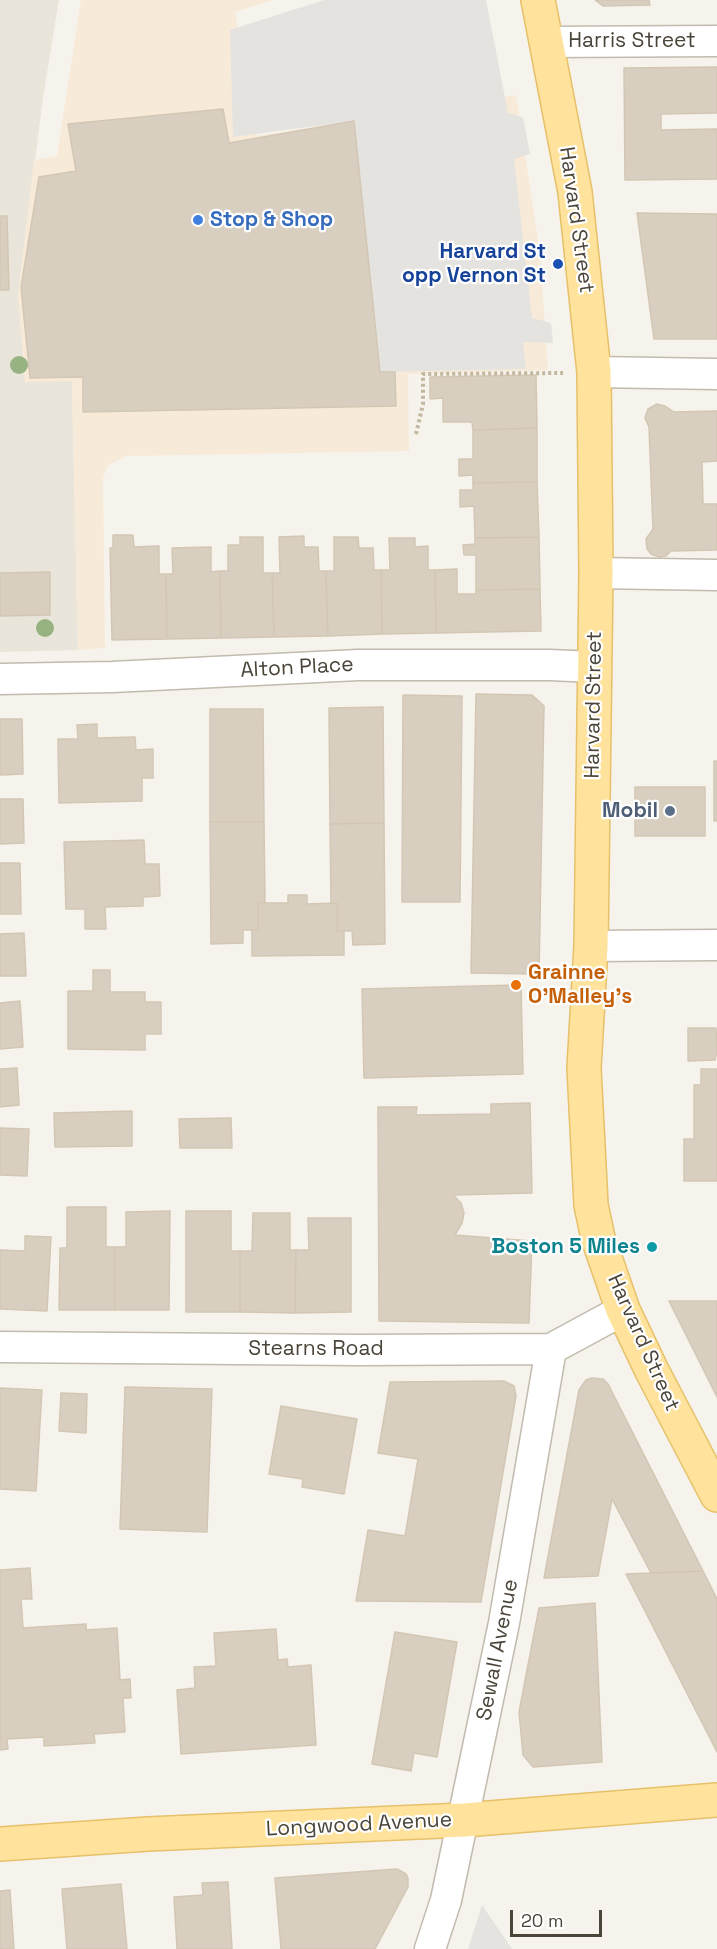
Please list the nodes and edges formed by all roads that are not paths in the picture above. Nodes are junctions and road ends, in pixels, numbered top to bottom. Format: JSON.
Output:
{"nodes":[{"id":1,"x":538,"y":0,"type":"edge"},
{"id":2,"x":717,"y":41,"type":"edge"},
{"id":3,"x":547,"y":42,"type":"junction"},
{"id":4,"x":594,"y":372,"type":"junction"},
{"id":5,"x":717,"y":374,"type":"edge"},
{"id":6,"x":596,"y":573,"type":"junction"},
{"id":7,"x":717,"y":575,"type":"edge"},
{"id":8,"x":595,"y":667,"type":"junction"},
{"id":9,"x":0,"y":679,"type":"edge"},
{"id":10,"x":717,"y":945,"type":"edge"},
{"id":11,"x":591,"y":946,"type":"junction"},
{"id":12,"x":623,"y":1310,"type":"junction"},
{"id":13,"x":0,"y":1347,"type":"edge"},
{"id":14,"x":551,"y":1349,"type":"junction"},
{"id":15,"x":717,"y":1495,"type":"edge"},
{"id":16,"x":717,"y":1800,"type":"edge"},
{"id":17,"x":464,"y":1820,"type":"junction"},
{"id":18,"x":0,"y":1844,"type":"edge"},
{"id":19,"x":430,"y":1949,"type":"edge"}],
"edges":[{"from":1,"to":3,"type":"main road","name":"Harvard Street"},
{"from":2,"to":3,"type":"street","name":"Harris Street"},
{"from":3,"to":4,"type":"main road","name":"Harvard Street"},
{"from":4,"to":5,"type":"street"},
{"from":4,"to":6,"type":"main road","name":"Harvard Street"},
{"from":6,"to":7,"type":"street"},
{"from":6,"to":8,"type":"main road","name":"Harvard Street"},
{"from":8,"to":9,"type":"street","name":"Alton Place"},
{"from":8,"to":11,"type":"main road","name":"Harvard Street"},
{"from":10,"to":11,"type":"street"},
{"from":11,"to":12,"type":"main road","name":"Harvard Street"},
{"from":12,"to":14,"type":"street","name":"Stearns Road"},
{"from":12,"to":15,"type":"main road","name":"Harvard Street"},
{"from":13,"to":14,"type":"street","name":"Stearns Road"},
{"from":14,"to":17,"type":"street","name":"Sewall Avenue"},
{"from":16,"to":17,"type":"main road","name":"Longwood Avenue"},
{"from":17,"to":18,"type":"main road","name":"Longwood Avenue"},
{"from":17,"to":19,"type":"street","name":"Sewall Avenue"}]}
